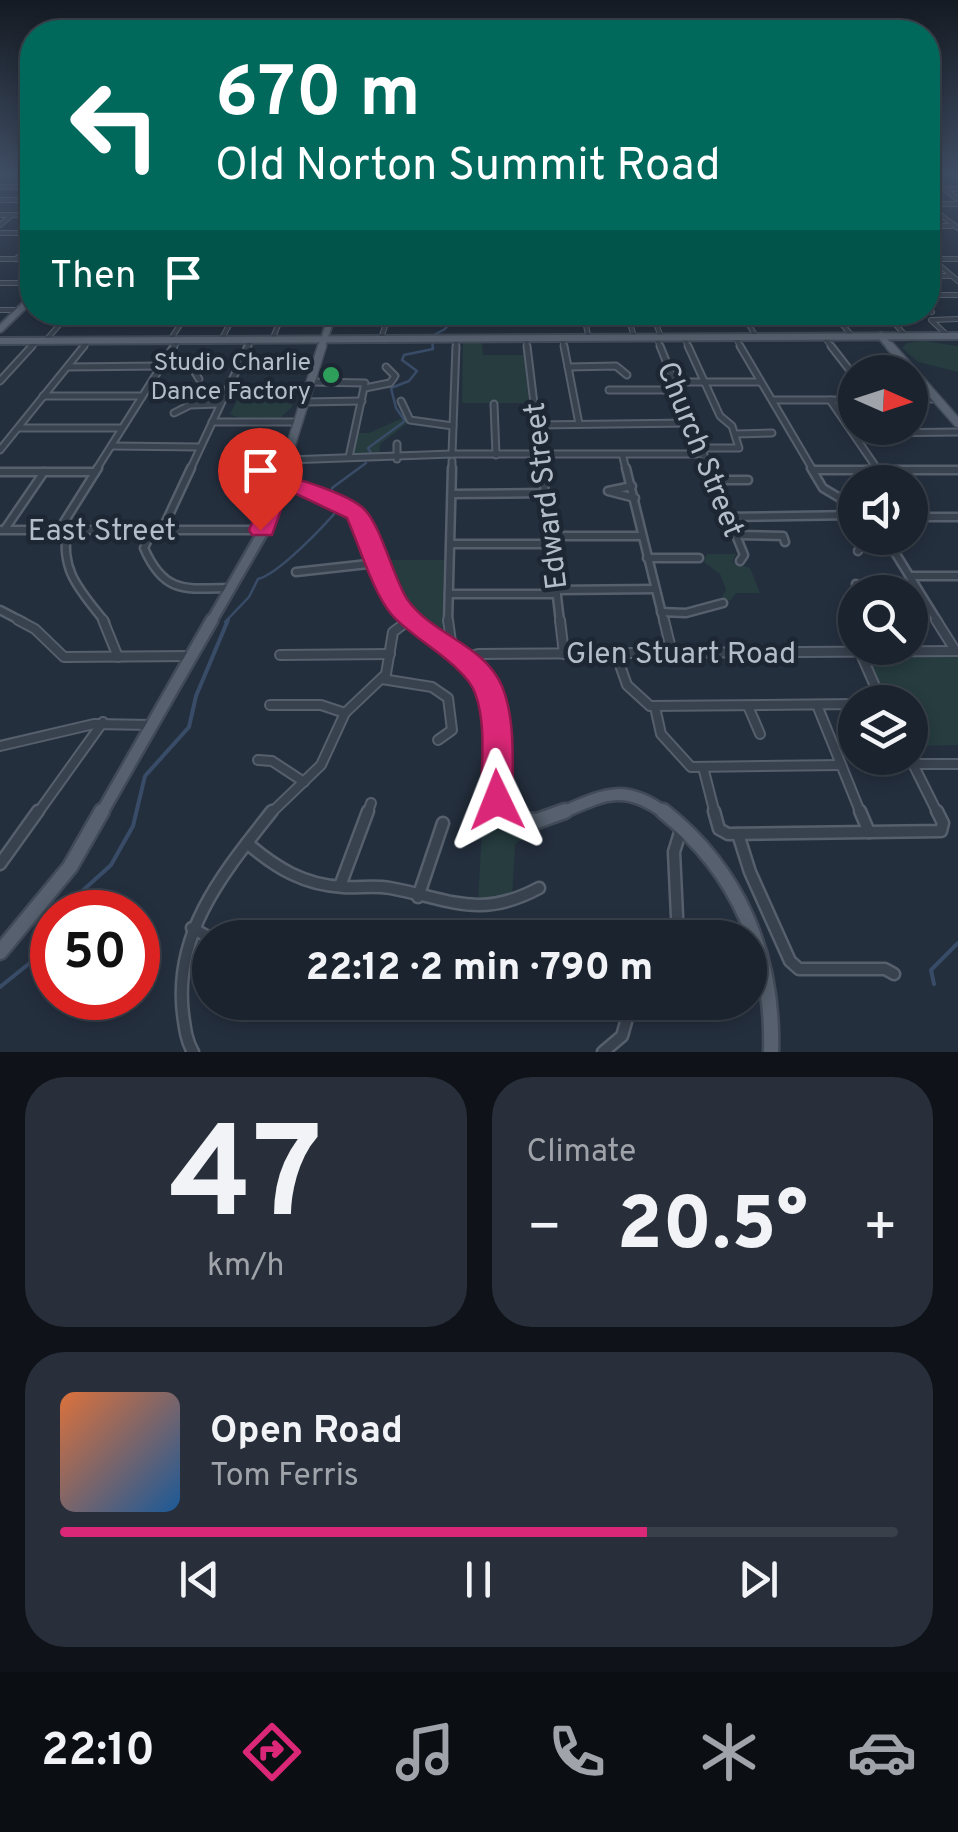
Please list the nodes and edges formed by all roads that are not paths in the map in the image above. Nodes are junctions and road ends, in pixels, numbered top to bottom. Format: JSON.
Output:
{"nodes":[{"id":1,"x":20,"y":255,"type":"edge"},
{"id":2,"x":0,"y":259,"type":"edge"},
{"id":3,"x":16,"y":259,"type":"junction"},
{"id":4,"x":20,"y":259,"type":"edge"},
{"id":5,"x":940,"y":267,"type":"edge"},
{"id":6,"x":940,"y":276,"type":"edge"},
{"id":7,"x":952,"y":276,"type":"junction"},
{"id":8,"x":958,"y":281,"type":"edge"},
{"id":9,"x":0,"y":310,"type":"edge"},
{"id":10,"x":20,"y":310,"type":"edge"},
{"id":11,"x":17,"y":313,"type":"junction"},
{"id":12,"x":58,"y":325,"type":"edge"},
{"id":13,"x":181,"y":325,"type":"edge"},
{"id":14,"x":229,"y":325,"type":"edge"},
{"id":15,"x":278,"y":325,"type":"edge"},
{"id":16,"x":329,"y":325,"type":"edge"},
{"id":17,"x":387,"y":325,"type":"edge"},
{"id":18,"x":586,"y":325,"type":"edge"},
{"id":19,"x":630,"y":325,"type":"edge"},
{"id":20,"x":655,"y":325,"type":"edge"},
{"id":21,"x":748,"y":325,"type":"edge"},
{"id":22,"x":843,"y":325,"type":"edge"},
{"id":23,"x":896,"y":325,"type":"edge"},
{"id":24,"x":936,"y":325,"type":"edge"},
{"id":25,"x":0,"y":327,"type":"edge"},
{"id":26,"x":948,"y":336,"type":"junction"},
{"id":27,"x":385,"y":337,"type":"junction"},
{"id":28,"x":825,"y":337,"type":"junction"},
{"id":29,"x":853,"y":337,"type":"junction"},
{"id":30,"x":882,"y":337,"type":"junction"},
{"id":31,"x":907,"y":337,"type":"junction"},
{"id":32,"x":958,"y":337,"type":"edge"},
{"id":33,"x":526,"y":338,"type":"junction"},
{"id":34,"x":562,"y":338,"type":"junction"},
{"id":35,"x":589,"y":338,"type":"junction"},
{"id":36,"x":635,"y":338,"type":"junction"},
{"id":37,"x":659,"y":338,"type":"junction"},
{"id":38,"x":684,"y":338,"type":"junction"},
{"id":39,"x":736,"y":338,"type":"junction"},
{"id":40,"x":756,"y":338,"type":"junction"},
{"id":41,"x":325,"y":339,"type":"junction"},
{"id":42,"x":439,"y":339,"type":"junction"},
{"id":43,"x":456,"y":339,"type":"junction"},
{"id":44,"x":0,"y":340,"type":"edge"},
{"id":45,"x":42,"y":340,"type":"junction"},
{"id":46,"x":89,"y":340,"type":"junction"},
{"id":47,"x":174,"y":340,"type":"junction"},
{"id":48,"x":221,"y":340,"type":"junction"},
{"id":49,"x":251,"y":340,"type":"junction"},
{"id":50,"x":272,"y":340,"type":"junction"},
{"id":51,"x":838,"y":355,"type":"edge"},
{"id":52,"x":163,"y":365,"type":"junction"},
{"id":53,"x":66,"y":367,"type":"junction"},
{"id":54,"x":386,"y":367,"type":"dead end"},
{"id":55,"x":568,"y":367,"type":"junction"},
{"id":56,"x":626,"y":375,"type":"dead end"},
{"id":57,"x":199,"y":378,"type":"dead end"},
{"id":58,"x":0,"y":381,"type":"edge"},
{"id":59,"x":312,"y":382,"type":"junction"},
{"id":60,"x":704,"y":382,"type":"junction"},
{"id":61,"x":761,"y":382,"type":"junction"},
{"id":62,"x":364,"y":385,"type":"junction"},
{"id":63,"x":675,"y":386,"type":"junction"},
{"id":64,"x":609,"y":390,"type":"dead end"},
{"id":65,"x":44,"y":396,"type":"junction"},
{"id":66,"x":142,"y":396,"type":"junction"},
{"id":67,"x":928,"y":399,"type":"edge"},
{"id":68,"x":936,"y":399,"type":"junction"},
{"id":69,"x":772,"y":400,"type":"junction"},
{"id":70,"x":830,"y":400,"type":"junction"},
{"id":71,"x":838,"y":400,"type":"edge"},
{"id":72,"x":401,"y":401,"type":"dead end"},
{"id":73,"x":305,"y":402,"type":"junction"},
{"id":74,"x":362,"y":402,"type":"junction"},
{"id":75,"x":220,"y":404,"type":"junction"},
{"id":76,"x":494,"y":404,"type":"dead end"},
{"id":77,"x":174,"y":412,"type":"dead end"},
{"id":78,"x":212,"y":422,"type":"junction"},
{"id":79,"x":299,"y":422,"type":"junction"},
{"id":80,"x":690,"y":423,"type":"junction"},
{"id":81,"x":537,"y":424,"type":"junction"},
{"id":82,"x":580,"y":424,"type":"junction"},
{"id":83,"x":958,"y":424,"type":"edge"},
{"id":84,"x":453,"y":426,"type":"junction"},
{"id":85,"x":18,"y":428,"type":"junction"},
{"id":86,"x":123,"y":428,"type":"junction"},
{"id":87,"x":928,"y":432,"type":"edge"},
{"id":88,"x":958,"y":432,"type":"edge"},
{"id":89,"x":772,"y":433,"type":"dead end"},
{"id":90,"x":736,"y":434,"type":"junction"},
{"id":91,"x":397,"y":444,"type":"dead end"},
{"id":92,"x":112,"y":446,"type":"junction"},
{"id":93,"x":200,"y":447,"type":"junction"},
{"id":94,"x":738,"y":448,"type":"junction"},
{"id":95,"x":0,"y":450,"type":"edge"},
{"id":96,"x":748,"y":451,"type":"dead end"},
{"id":97,"x":702,"y":453,"type":"junction"},
{"id":98,"x":496,"y":455,"type":"junction"},
{"id":99,"x":511,"y":457,"type":"junction"},
{"id":100,"x":541,"y":457,"type":"junction"},
{"id":101,"x":624,"y":457,"type":"junction"},
{"id":102,"x":348,"y":458,"type":"junction"},
{"id":103,"x":397,"y":458,"type":"junction"},
{"id":104,"x":452,"y":458,"type":"junction"},
{"id":105,"x":287,"y":459,"type":"junction"},
{"id":106,"x":314,"y":459,"type":"joint"},
{"id":107,"x":875,"y":465,"type":"edge"},
{"id":108,"x":812,"y":470,"type":"junction"},
{"id":109,"x":838,"y":470,"type":"edge"},
{"id":110,"x":928,"y":470,"type":"edge"},
{"id":111,"x":958,"y":470,"type":"edge"},
{"id":112,"x":0,"y":472,"type":"edge"},
{"id":113,"x":44,"y":472,"type":"junction"},
{"id":114,"x":96,"y":472,"type":"junction"},
{"id":115,"x":714,"y":480,"type":"junction"},
{"id":116,"x":748,"y":480,"type":"dead end"},
{"id":117,"x":280,"y":483,"type":"junction"},
{"id":118,"x":632,"y":486,"type":"junction"},
{"id":119,"x":545,"y":493,"type":"junction"},
{"id":120,"x":452,"y":494,"type":"junction"},
{"id":121,"x":635,"y":498,"type":"junction"},
{"id":122,"x":838,"y":498,"type":"edge"},
{"id":123,"x":838,"y":515,"type":"edge"},
{"id":124,"x":728,"y":517,"type":"junction"},
{"id":125,"x":958,"y":517,"type":"edge"},
{"id":126,"x":928,"y":518,"type":"edge"},
{"id":127,"x":2,"y":530,"type":"edge"},
{"id":128,"x":63,"y":530,"type":"junction"},
{"id":129,"x":158,"y":530,"type":"junction"},
{"id":130,"x":264,"y":530,"type":"junction"},
{"id":131,"x":736,"y":535,"type":"junction"},
{"id":132,"x":641,"y":536,"type":"junction"},
{"id":133,"x":551,"y":540,"type":"junction"},
{"id":134,"x":785,"y":542,"type":"dead end"},
{"id":135,"x":451,"y":544,"type":"junction"},
{"id":136,"x":647,"y":558,"type":"junction"},
{"id":137,"x":699,"y":558,"type":"dead end"},
{"id":138,"x":740,"y":561,"type":"dead end"},
{"id":139,"x":376,"y":564,"type":"junction"},
{"id":140,"x":296,"y":572,"type":"dead end"},
{"id":141,"x":928,"y":576,"type":"edge"},
{"id":142,"x":958,"y":576,"type":"edge"},
{"id":143,"x":232,"y":588,"type":"junction"},
{"id":144,"x":655,"y":590,"type":"junction"},
{"id":145,"x":557,"y":592,"type":"junction"},
{"id":146,"x":449,"y":594,"type":"junction"},
{"id":147,"x":723,"y":603,"type":"dead end"},
{"id":148,"x":928,"y":606,"type":"edge"},
{"id":149,"x":0,"y":610,"type":"edge"},
{"id":150,"x":661,"y":612,"type":"junction"},
{"id":151,"x":410,"y":618,"type":"junction"},
{"id":152,"x":448,"y":632,"type":"junction"},
{"id":153,"x":432,"y":636,"type":"junction"},
{"id":154,"x":452,"y":650,"type":"junction"},
{"id":155,"x":838,"y":652,"type":"edge"},
{"id":156,"x":928,"y":652,"type":"edge"},
{"id":157,"x":957,"y":652,"type":"edge"},
{"id":158,"x":390,"y":654,"type":"junction"},
{"id":159,"x":564,"y":654,"type":"junction"},
{"id":160,"x":620,"y":654,"type":"junction"},
{"id":161,"x":672,"y":654,"type":"junction"},
{"id":162,"x":194,"y":656,"type":"junction"},
{"id":163,"x":280,"y":656,"type":"dead end"},
{"id":164,"x":118,"y":657,"type":"junction"},
{"id":165,"x":464,"y":658,"type":"junction"},
{"id":166,"x":382,"y":679,"type":"junction"},
{"id":167,"x":838,"y":704,"type":"edge"},
{"id":168,"x":270,"y":705,"type":"dead end"},
{"id":169,"x":817,"y":705,"type":"junction"},
{"id":170,"x":748,"y":706,"type":"junction"},
{"id":171,"x":654,"y":707,"type":"junction"},
{"id":172,"x":345,"y":713,"type":"junction"},
{"id":173,"x":103,"y":722,"type":"junction"},
{"id":174,"x":154,"y":725,"type":"junction"},
{"id":175,"x":760,"y":734,"type":"dead end"},
{"id":176,"x":438,"y":740,"type":"dead end"},
{"id":177,"x":0,"y":746,"type":"edge"},
{"id":178,"x":838,"y":758,"type":"edge"},
{"id":179,"x":258,"y":760,"type":"dead end"},
{"id":180,"x":928,"y":762,"type":"edge"},
{"id":181,"x":958,"y":764,"type":"edge"},
{"id":182,"x":838,"y":765,"type":"edge"},
{"id":183,"x":703,"y":767,"type":"junction"},
{"id":184,"x":845,"y":775,"type":"edge"},
{"id":185,"x":919,"y":775,"type":"edge"},
{"id":186,"x":304,"y":782,"type":"junction"},
{"id":187,"x":371,"y":803,"type":"dead end"},
{"id":188,"x":443,"y":823,"type":"dead end"},
{"id":189,"x":682,"y":825,"type":"junction"},
{"id":190,"x":868,"y":832,"type":"junction"},
{"id":191,"x":738,"y":834,"type":"junction"},
{"id":192,"x":247,"y":843,"type":"junction"},
{"id":193,"x":0,"y":864,"type":"edge"},
{"id":194,"x":340,"y":887,"type":"junction"},
{"id":195,"x":540,"y":888,"type":"dead end"},
{"id":196,"x":418,"y":898,"type":"junction"},
{"id":197,"x":196,"y":920,"type":"edge"},
{"id":198,"x":677,"y":920,"type":"edge"},
{"id":199,"x":192,"y":928,"type":"edge"},
{"id":200,"x":0,"y":952,"type":"edge"},
{"id":201,"x":894,"y":974,"type":"dead end"},
{"id":202,"x":626,"y":1022,"type":"dead end"},
{"id":203,"x":193,"y":1052,"type":"edge"},
{"id":204,"x":603,"y":1052,"type":"edge"},
{"id":205,"x":770,"y":1052,"type":"edge"}],
"edges":[{"from":1,"to":3,"type":"street"},
{"from":2,"to":3,"type":"street"},
{"from":3,"to":4,"type":"street"},
{"from":5,"to":7,"type":"street"},
{"from":6,"to":7,"type":"street"},
{"from":7,"to":8,"type":"street"},
{"from":9,"to":11,"type":"street"},
{"from":10,"to":11,"type":"main road"},
{"from":11,"to":25,"type":"main road"},
{"from":12,"to":45,"type":"street"},
{"from":13,"to":47,"type":"street"},
{"from":14,"to":48,"type":"street"},
{"from":15,"to":50,"type":"street"},
{"from":16,"to":41,"type":"main road"},
{"from":17,"to":27,"type":"street"},
{"from":18,"to":35,"type":"street"},
{"from":19,"to":36,"type":"street"},
{"from":20,"to":37,"type":"street","name":"Church Street"},
{"from":21,"to":40,"type":"street"},
{"from":22,"to":29,"type":"street"},
{"from":23,"to":31,"type":"street"},
{"from":24,"to":26,"type":"street"},
{"from":26,"to":31,"type":"main road"},
{"from":26,"to":32,"type":"main road"},
{"from":27,"to":41,"type":"main road"},
{"from":27,"to":42,"type":"main road"},
{"from":28,"to":29,"type":"main road"},
{"from":28,"to":40,"type":"main road"},
{"from":28,"to":51,"type":"street"},
{"from":29,"to":30,"type":"main road"},
{"from":30,"to":31,"type":"main road"},
{"from":30,"to":68,"type":"main road"},
{"from":31,"to":32,"type":"main road"},
{"from":33,"to":34,"type":"main road"},
{"from":33,"to":43,"type":"main road"},
{"from":33,"to":81,"type":"street","name":"Edward Street"},
{"from":34,"to":35,"type":"main road"},
{"from":34,"to":55,"type":"street"},
{"from":35,"to":36,"type":"main road"},
{"from":36,"to":37,"type":"main road"},
{"from":37,"to":38,"type":"main road"},
{"from":37,"to":63,"type":"street","name":"Church Street"},
{"from":38,"to":39,"type":"main road"},
{"from":38,"to":60,"type":"street"},
{"from":39,"to":40,"type":"main road"},
{"from":39,"to":61,"type":"street"},
{"from":41,"to":42,"type":"main road"},
{"from":41,"to":50,"type":"main road"},
{"from":41,"to":59,"type":"main road"},
{"from":42,"to":43,"type":"main road"},
{"from":43,"to":84,"type":"street"},
{"from":44,"to":45,"type":"main road"},
{"from":45,"to":46,"type":"main road"},
{"from":45,"to":58,"type":"street"},
{"from":46,"to":47,"type":"main road"},
{"from":46,"to":53,"type":"street"},
{"from":47,"to":48,"type":"main road"},
{"from":47,"to":52,"type":"street"},
{"from":48,"to":49,"type":"main road"},
{"from":49,"to":50,"type":"main road"},
{"from":49,"to":75,"type":"street"},
{"from":52,"to":53,"type":"street"},
{"from":52,"to":57,"type":"street"},
{"from":52,"to":66,"type":"street"},
{"from":53,"to":65,"type":"street"},
{"from":54,"to":62,"type":"street"},
{"from":55,"to":56,"type":"street"},
{"from":55,"to":82,"type":"street"},
{"from":59,"to":62,"type":"street"},
{"from":59,"to":73,"type":"main road"},
{"from":60,"to":61,"type":"street"},
{"from":60,"to":63,"type":"street"},
{"from":60,"to":90,"type":"street"},
{"from":61,"to":69,"type":"street"},
{"from":62,"to":74,"type":"street"},
{"from":63,"to":64,"type":"street"},
{"from":63,"to":80,"type":"street","name":"Church Street"},
{"from":65,"to":66,"type":"street"},
{"from":65,"to":85,"type":"street"},
{"from":66,"to":86,"type":"street"},
{"from":67,"to":68,"type":"street"},
{"from":68,"to":83,"type":"main road"},
{"from":69,"to":70,"type":"street"},
{"from":69,"to":108,"type":"street"},
{"from":70,"to":71,"type":"street"},
{"from":70,"to":107,"type":"street"},
{"from":72,"to":84,"type":"street"},
{"from":73,"to":74,"type":"street"},
{"from":73,"to":79,"type":"main road"},
{"from":74,"to":102,"type":"street"},
{"from":75,"to":77,"type":"street"},
{"from":75,"to":78,"type":"street"},
{"from":76,"to":98,"type":"street"},
{"from":78,"to":79,"type":"street"},
{"from":78,"to":93,"type":"street"},
{"from":79,"to":105,"type":"main road"},
{"from":80,"to":82,"type":"street"},
{"from":80,"to":97,"type":"street","name":"Church Street"},
{"from":81,"to":82,"type":"street"},
{"from":81,"to":100,"type":"street","name":"Edward Street"},
{"from":84,"to":104,"type":"street"},
{"from":85,"to":86,"type":"street"},
{"from":85,"to":95,"type":"street"},
{"from":86,"to":92,"type":"street"},
{"from":87,"to":88,"type":"street"},
{"from":89,"to":90,"type":"street"},
{"from":90,"to":94,"type":"street"},
{"from":91,"to":103,"type":"street"},
{"from":92,"to":93,"type":"street"},
{"from":92,"to":114,"type":"street"},
{"from":93,"to":129,"type":"street"},
{"from":94,"to":96,"type":"street"},
{"from":94,"to":97,"type":"street"},
{"from":97,"to":100,"type":"street"},
{"from":97,"to":101,"type":"street"},
{"from":97,"to":115,"type":"street","name":"Church Street"},
{"from":98,"to":99,"type":"street"},
{"from":98,"to":104,"type":"street"},
{"from":99,"to":100,"type":"street"},
{"from":99,"to":104,"type":"street"},
{"from":100,"to":101,"type":"street"},
{"from":100,"to":119,"type":"street","name":"Edward Street"},
{"from":101,"to":118,"type":"street"},
{"from":102,"to":103,"type":"street"},
{"from":102,"to":106,"type":"street"},
{"from":103,"to":104,"type":"street"},
{"from":104,"to":120,"type":"street"},
{"from":105,"to":106,"type":"street"},
{"from":105,"to":117,"type":"main road"},
{"from":108,"to":109,"type":"street"},
{"from":108,"to":122,"type":"street"},
{"from":110,"to":111,"type":"street"},
{"from":112,"to":113,"type":"street"},
{"from":113,"to":114,"type":"street"},
{"from":113,"to":127,"type":"street"},
{"from":114,"to":128,"type":"street"},
{"from":115,"to":116,"type":"street"},
{"from":115,"to":124,"type":"street","name":"Church Street"},
{"from":117,"to":130,"type":"main road"},
{"from":117,"to":139,"type":"main road"},
{"from":118,"to":121,"type":"street"},
{"from":118,"to":121,"type":"street"},
{"from":119,"to":120,"type":"street"},
{"from":119,"to":133,"type":"street","name":"Edward Street"},
{"from":120,"to":135,"type":"street"},
{"from":121,"to":132,"type":"street"},
{"from":123,"to":124,"type":"street"},
{"from":124,"to":131,"type":"street","name":"Church Street"},
{"from":125,"to":126,"type":"street"},
{"from":127,"to":128,"type":"street","name":"East Street"},
{"from":128,"to":129,"type":"street","name":"East Street"},
{"from":128,"to":164,"type":"street"},
{"from":129,"to":130,"type":"street","name":"East Street"},
{"from":129,"to":143,"type":"street"},
{"from":130,"to":143,"type":"main road"},
{"from":131,"to":134,"type":"street"},
{"from":131,"to":138,"type":"street","name":"Church Street"},
{"from":132,"to":133,"type":"street"},
{"from":132,"to":136,"type":"street"},
{"from":133,"to":135,"type":"street"},
{"from":133,"to":145,"type":"street","name":"Edward Street"},
{"from":135,"to":146,"type":"street"},
{"from":136,"to":137,"type":"street"},
{"from":136,"to":144,"type":"street"},
{"from":139,"to":140,"type":"street"},
{"from":139,"to":151,"type":"main road"},
{"from":141,"to":142,"type":"street"},
{"from":143,"to":162,"type":"main road"},
{"from":144,"to":145,"type":"street"},
{"from":144,"to":150,"type":"street"},
{"from":145,"to":146,"type":"street"},
{"from":145,"to":159,"type":"street","name":"Edward Street"},
{"from":146,"to":152,"type":"street"},
{"from":147,"to":150,"type":"street"},
{"from":148,"to":157,"type":"street"},
{"from":149,"to":164,"type":"street"},
{"from":150,"to":161,"type":"street"},
{"from":151,"to":153,"type":"main road"},
{"from":151,"to":158,"type":"street"},
{"from":152,"to":153,"type":"street"},
{"from":152,"to":154,"type":"street"},
{"from":153,"to":154,"type":"main road"},
{"from":154,"to":165,"type":"main road"},
{"from":155,"to":161,"type":"street","name":"Glen Stuart Road"},
{"from":156,"to":157,"type":"street","name":"Glen Stuart Road"},
{"from":158,"to":163,"type":"street"},
{"from":158,"to":166,"type":"street"},
{"from":159,"to":160,"type":"street","name":"Glen Stuart Road"},
{"from":159,"to":165,"type":"street","name":"Glen Stuart Road"},
{"from":160,"to":161,"type":"street","name":"Glen Stuart Road"},
{"from":160,"to":171,"type":"street"},
{"from":162,"to":164,"type":"street"},
{"from":162,"to":174,"type":"main road"},
{"from":165,"to":189,"type":"main road"},
{"from":166,"to":172,"type":"street"},
{"from":166,"to":176,"type":"street"},
{"from":167,"to":169,"type":"street"},
{"from":168,"to":172,"type":"street"},
{"from":169,"to":170,"type":"street"},
{"from":169,"to":178,"type":"street"},
{"from":170,"to":171,"type":"street"},
{"from":170,"to":175,"type":"street"},
{"from":171,"to":183,"type":"street"},
{"from":172,"to":186,"type":"street"},
{"from":173,"to":174,"type":"street"},
{"from":173,"to":177,"type":"street"},
{"from":173,"to":193,"type":"street"},
{"from":174,"to":200,"type":"main road"},
{"from":179,"to":186,"type":"street"},
{"from":180,"to":181,"type":"street"},
{"from":182,"to":183,"type":"street"},
{"from":183,"to":191,"type":"street"},
{"from":184,"to":190,"type":"street"},
{"from":185,"to":190,"type":"street"},
{"from":186,"to":192,"type":"street"},
{"from":187,"to":194,"type":"street"},
{"from":188,"to":196,"type":"street"},
{"from":189,"to":198,"type":"street"},
{"from":189,"to":205,"type":"main road"},
{"from":190,"to":191,"type":"street"},
{"from":191,"to":201,"type":"street"},
{"from":192,"to":194,"type":"street"},
{"from":192,"to":197,"type":"street"},
{"from":194,"to":196,"type":"street"},
{"from":195,"to":196,"type":"street"},
{"from":199,"to":203,"type":"street"},
{"from":202,"to":204,"type":"street"}]}
